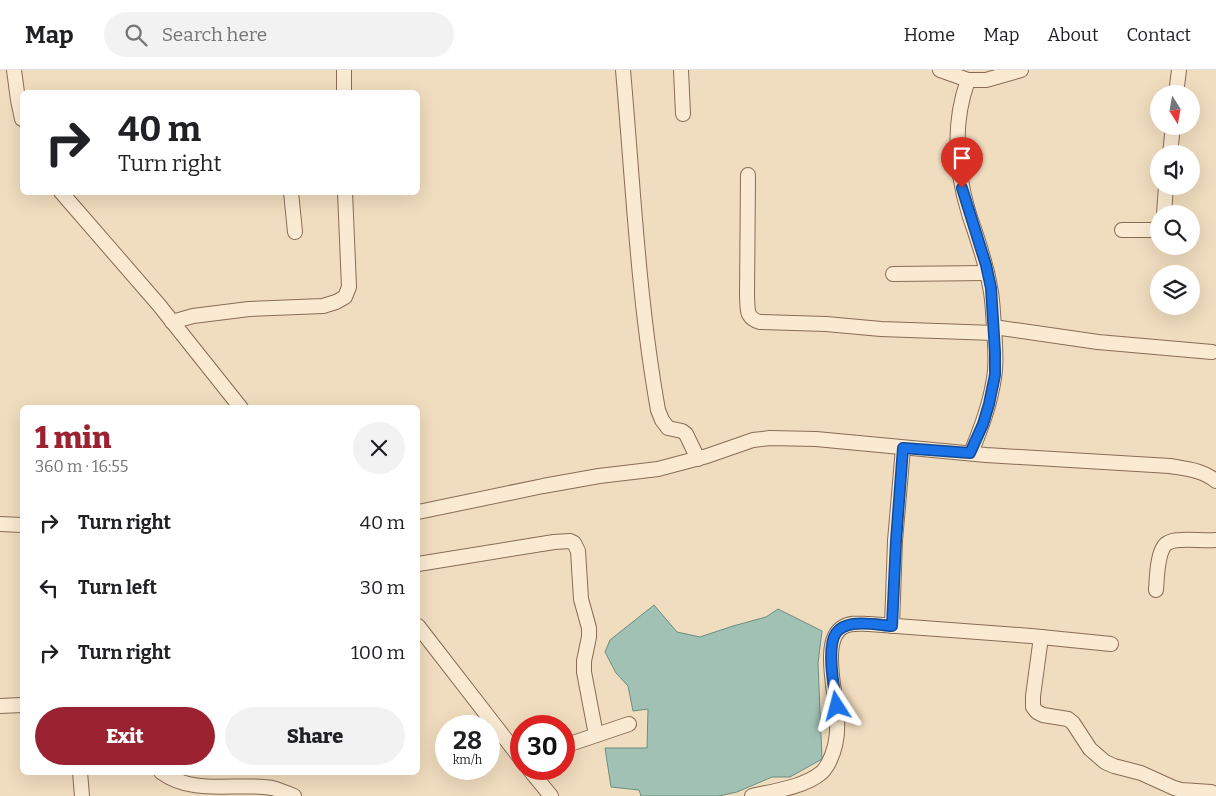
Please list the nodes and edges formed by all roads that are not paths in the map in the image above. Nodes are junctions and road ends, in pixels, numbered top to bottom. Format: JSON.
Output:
{"nodes":[{"id":1,"x":14,"y":70,"type":"edge"},
{"id":2,"x":344,"y":70,"type":"edge"},
{"id":3,"x":623,"y":70,"type":"edge"},
{"id":4,"x":681,"y":70,"type":"edge"},
{"id":5,"x":940,"y":70,"type":"edge"},
{"id":6,"x":1021,"y":70,"type":"edge"},
{"id":7,"x":1179,"y":70,"type":"edge"},
{"id":8,"x":965,"y":79,"type":"junction"},
{"id":9,"x":1177,"y":85,"type":"edge"},
{"id":10,"x":344,"y":90,"type":"edge"},
{"id":11,"x":20,"y":110,"type":"edge"},
{"id":12,"x":683,"y":114,"type":"dead end"},
{"id":13,"x":748,"y":175,"type":"dead end"},
{"id":14,"x":64,"y":195,"type":"edge"},
{"id":15,"x":292,"y":195,"type":"edge"},
{"id":16,"x":345,"y":195,"type":"edge"},
{"id":17,"x":1122,"y":230,"type":"dead end"},
{"id":18,"x":1150,"y":230,"type":"edge"},
{"id":19,"x":295,"y":232,"type":"dead end"},
{"id":20,"x":988,"y":273,"type":"junction"},
{"id":21,"x":893,"y":274,"type":"dead end"},
{"id":22,"x":172,"y":322,"type":"junction"},
{"id":23,"x":994,"y":330,"type":"junction"},
{"id":24,"x":1212,"y":352,"type":"dead end"},
{"id":25,"x":239,"y":405,"type":"edge"},
{"id":26,"x":903,"y":448,"type":"junction"},
{"id":27,"x":970,"y":453,"type":"junction"},
{"id":28,"x":698,"y":459,"type":"junction"},
{"id":29,"x":1216,"y":481,"type":"edge"},
{"id":30,"x":420,"y":512,"type":"edge"},
{"id":31,"x":0,"y":524,"type":"edge"},
{"id":32,"x":20,"y":525,"type":"edge"},
{"id":33,"x":1216,"y":540,"type":"edge"},
{"id":34,"x":420,"y":564,"type":"edge"},
{"id":35,"x":1156,"y":590,"type":"dead end"},
{"id":36,"x":892,"y":626,"type":"junction"},
{"id":37,"x":420,"y":629,"type":"edge"},
{"id":38,"x":1041,"y":637,"type":"junction"},
{"id":39,"x":1111,"y":644,"type":"dead end"},
{"id":40,"x":20,"y":705,"type":"edge"},
{"id":41,"x":0,"y":706,"type":"edge"},
{"id":42,"x":629,"y":724,"type":"dead end"},
{"id":43,"x":596,"y":735,"type":"junction"},
{"id":44,"x":575,"y":742,"type":"edge"},
{"id":45,"x":510,"y":744,"type":"edge"},
{"id":46,"x":80,"y":775,"type":"edge"},
{"id":47,"x":165,"y":775,"type":"edge"},
{"id":48,"x":538,"y":780,"type":"edge"},
{"id":49,"x":225,"y":792,"type":"edge"},
{"id":50,"x":1216,"y":794,"type":"edge"},
{"id":51,"x":82,"y":796,"type":"edge"},
{"id":52,"x":294,"y":796,"type":"edge"},
{"id":53,"x":551,"y":796,"type":"edge"},
{"id":54,"x":752,"y":796,"type":"edge"}],
"edges":[{"from":1,"to":11,"type":"street"},
{"from":2,"to":10,"type":"street"},
{"from":3,"to":28,"type":"street"},
{"from":4,"to":12,"type":"street"},
{"from":5,"to":8,"type":"street"},
{"from":6,"to":8,"type":"street"},
{"from":7,"to":9,"type":"street"},
{"from":8,"to":20,"type":"street"},
{"from":13,"to":23,"type":"street"},
{"from":14,"to":22,"type":"street"},
{"from":15,"to":19,"type":"street"},
{"from":16,"to":22,"type":"street"},
{"from":17,"to":18,"type":"street"},
{"from":20,"to":21,"type":"street"},
{"from":20,"to":23,"type":"street"},
{"from":22,"to":25,"type":"street"},
{"from":23,"to":24,"type":"street"},
{"from":23,"to":27,"type":"street"},
{"from":26,"to":27,"type":"street"},
{"from":26,"to":28,"type":"street"},
{"from":26,"to":36,"type":"street"},
{"from":27,"to":29,"type":"street"},
{"from":28,"to":30,"type":"street"},
{"from":31,"to":32,"type":"street"},
{"from":33,"to":35,"type":"street"},
{"from":34,"to":43,"type":"street"},
{"from":36,"to":38,"type":"street"},
{"from":36,"to":54,"type":"street"},
{"from":37,"to":45,"type":"street"},
{"from":38,"to":39,"type":"street"},
{"from":38,"to":50,"type":"street"},
{"from":40,"to":41,"type":"street"},
{"from":42,"to":43,"type":"street"},
{"from":43,"to":44,"type":"street"},
{"from":46,"to":51,"type":"street"},
{"from":47,"to":49,"type":"street"},
{"from":48,"to":53,"type":"street"},
{"from":49,"to":52,"type":"street"}]}
